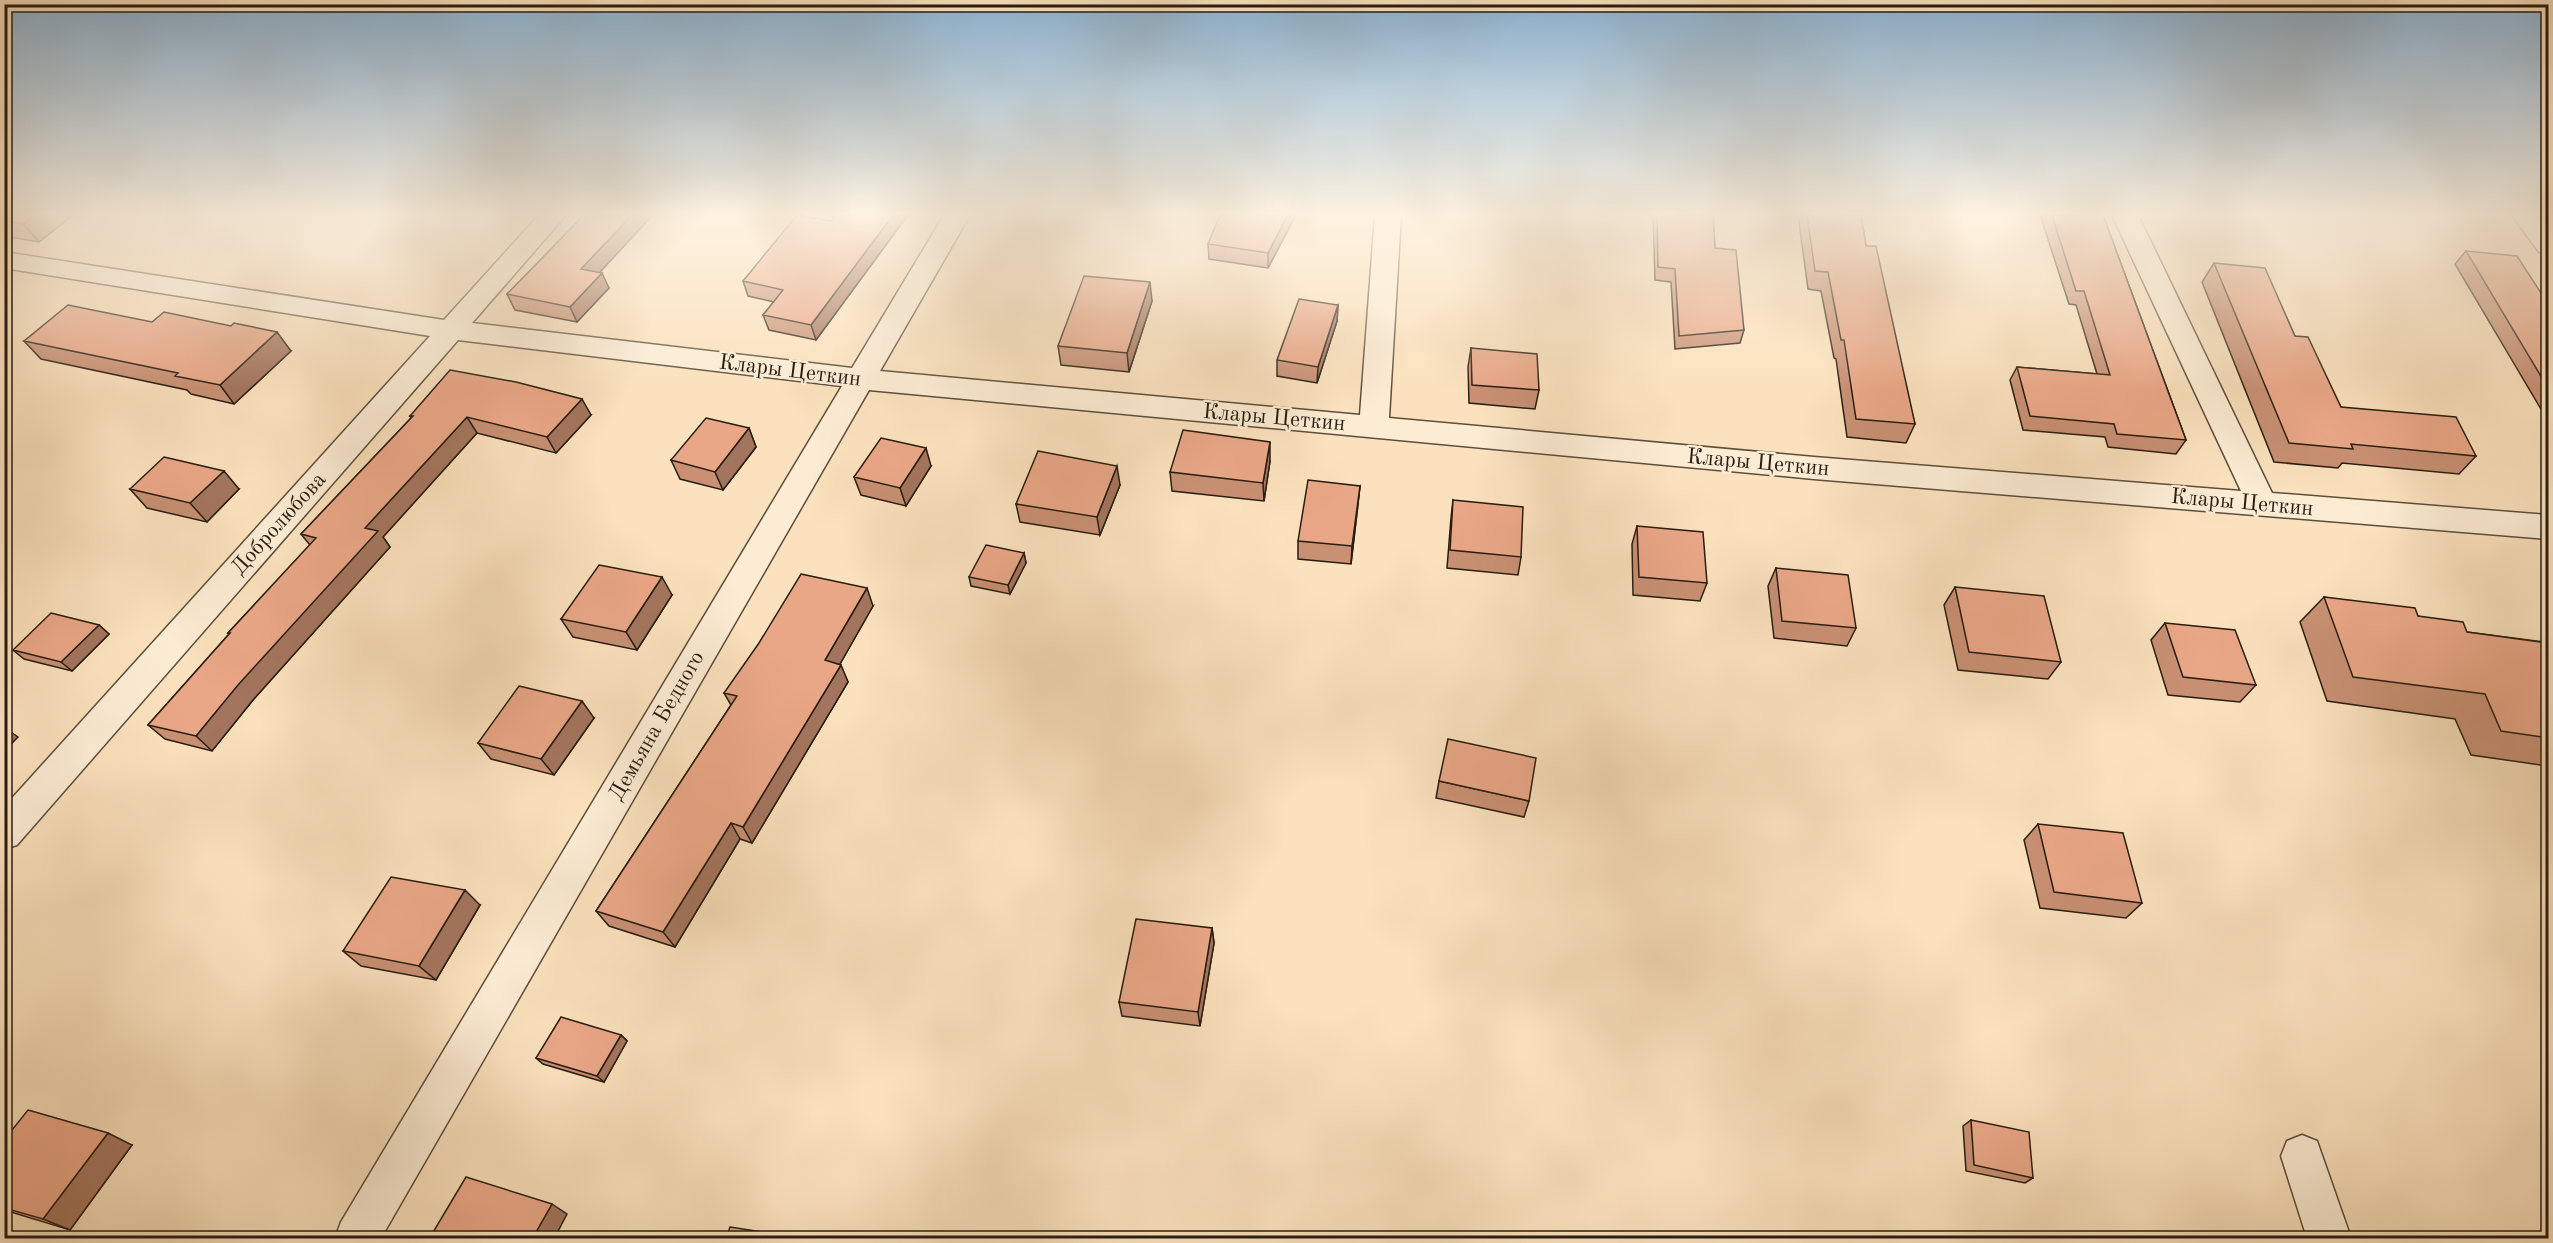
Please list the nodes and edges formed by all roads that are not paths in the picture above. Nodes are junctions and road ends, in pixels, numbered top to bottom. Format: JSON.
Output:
{"nodes":[{"id":1,"x":87,"y":273,"type":"edge"},
{"id":2,"x":502,"y":273,"type":"edge"},
{"id":3,"x":923,"y":273,"type":"edge"},
{"id":4,"x":1384,"y":273,"type":"edge"},
{"id":5,"x":2152,"y":273,"type":"edge"},
{"id":6,"x":451,"y":330,"type":"junction"},
{"id":7,"x":860,"y":379,"type":"junction"},
{"id":8,"x":1374,"y":427,"type":"junction"},
{"id":9,"x":2262,"y":504,"type":"junction"},
{"id":10,"x":2548,"y":527,"type":"edge"},
{"id":11,"x":4,"y":833,"type":"edge"},
{"id":12,"x":2302,"y":1156,"type":"dead end"},
{"id":13,"x":357,"y":1239,"type":"edge"},
{"id":14,"x":2330,"y":1239,"type":"edge"}],
"edges":[{"from":1,"to":6,"type":"street","name":"Клары Цеткин"},
{"from":2,"to":6,"type":"street","name":"Добролюбова"},
{"from":3,"to":7,"type":"street","name":"Демьяна Бедного"},
{"from":4,"to":8,"type":"street"},
{"from":5,"to":9,"type":"street"},
{"from":6,"to":7,"type":"street","name":"Клары Цеткин"},
{"from":6,"to":11,"type":"street","name":"Добролюбова"},
{"from":7,"to":8,"type":"street","name":"Клары Цеткин"},
{"from":7,"to":13,"type":"street","name":"Демьяна Бедного"},
{"from":8,"to":9,"type":"street","name":"Клары Цеткин"},
{"from":9,"to":10,"type":"street","name":"Клары Цеткин"},
{"from":12,"to":14,"type":"street"}]}
